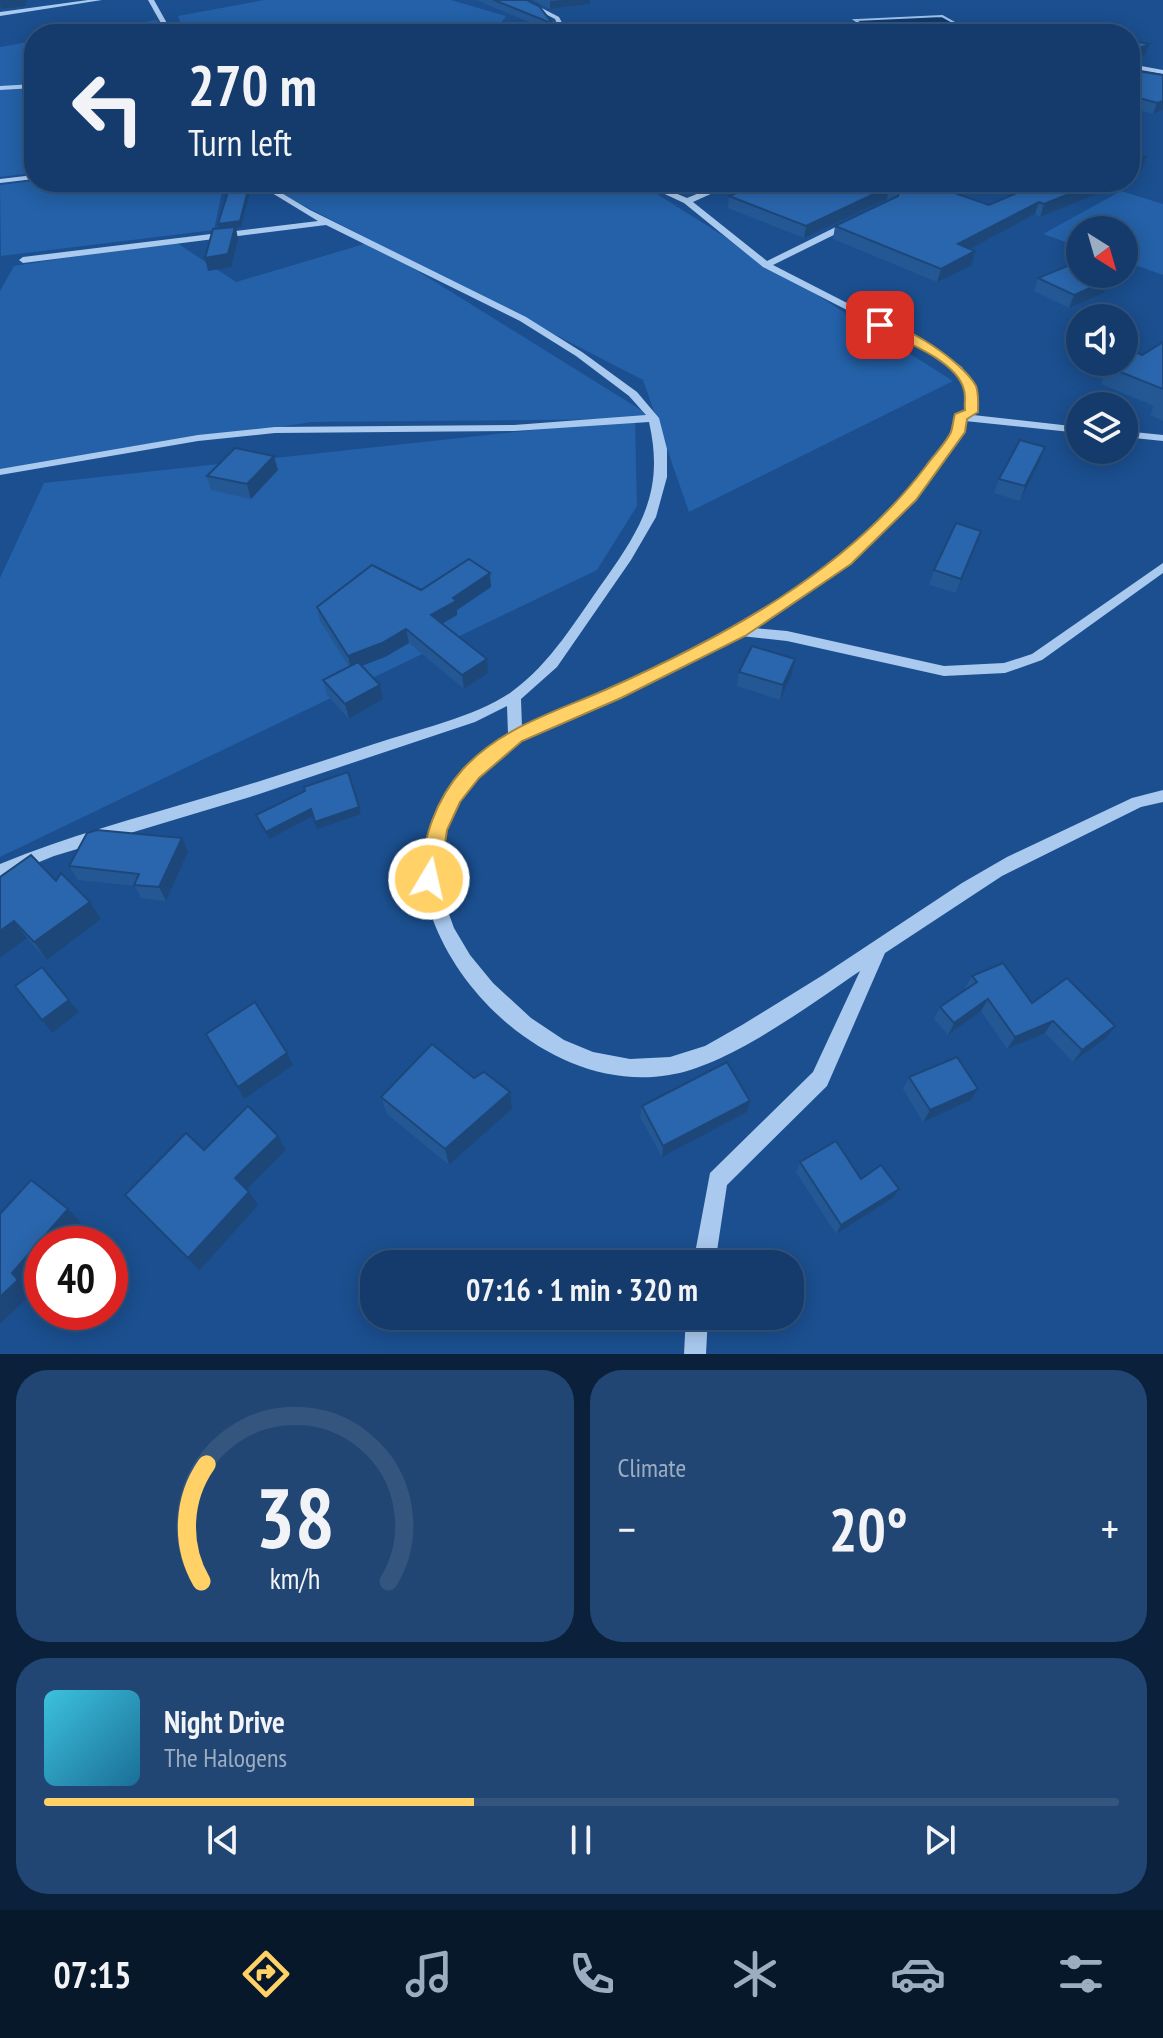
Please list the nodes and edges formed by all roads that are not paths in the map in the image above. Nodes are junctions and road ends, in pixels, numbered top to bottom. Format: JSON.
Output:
{"nodes":[{"id":1,"x":99,"y":0,"type":"edge"},
{"id":2,"x":151,"y":0,"type":"edge"},
{"id":3,"x":522,"y":0,"type":"edge"},
{"id":4,"x":0,"y":14,"type":"edge"},
{"id":5,"x":164,"y":24,"type":"edge"},
{"id":6,"x":560,"y":24,"type":"edge"},
{"id":7,"x":1140,"y":68,"type":"edge"},
{"id":8,"x":1163,"y":72,"type":"edge"},
{"id":9,"x":24,"y":87,"type":"edge"},
{"id":10,"x":0,"y":88,"type":"edge"},
{"id":11,"x":24,"y":178,"type":"edge"},
{"id":12,"x":0,"y":181,"type":"edge"},
{"id":13,"x":276,"y":192,"type":"edge"},
{"id":14,"x":666,"y":192,"type":"edge"},
{"id":15,"x":709,"y":192,"type":"edge"},
{"id":16,"x":687,"y":201,"type":"junction"},
{"id":17,"x":863,"y":217,"type":"edge"},
{"id":18,"x":329,"y":222,"type":"junction"},
{"id":19,"x":23,"y":260,"type":"dead end"},
{"id":20,"x":766,"y":265,"type":"junction"},
{"id":21,"x":960,"y":417,"type":"junction"},
{"id":22,"x":654,"y":418,"type":"junction"},
{"id":23,"x":1066,"y":428,"type":"edge"},
{"id":24,"x":1138,"y":435,"type":"edge"},
{"id":25,"x":1163,"y":438,"type":"edge"},
{"id":26,"x":0,"y":472,"type":"edge"},
{"id":27,"x":1163,"y":567,"type":"edge"},
{"id":28,"x":738,"y":631,"type":"junction"},
{"id":29,"x":514,"y":697,"type":"junction"},
{"id":30,"x":515,"y":736,"type":"junction"},
{"id":31,"x":1163,"y":796,"type":"edge"},
{"id":32,"x":0,"y":871,"type":"edge"},
{"id":33,"x":877,"y":951,"type":"junction"},
{"id":34,"x":706,"y":1250,"type":"edge"},
{"id":35,"x":696,"y":1330,"type":"edge"},
{"id":36,"x":695,"y":1354,"type":"edge"}],
"edges":[{"from":1,"to":4,"type":"street"},
{"from":2,"to":5,"type":"street"},
{"from":3,"to":6,"type":"street"},
{"from":7,"to":8,"type":"street"},
{"from":9,"to":10,"type":"street"},
{"from":11,"to":12,"type":"street"},
{"from":13,"to":18,"type":"street"},
{"from":14,"to":16,"type":"street"},
{"from":15,"to":16,"type":"street"},
{"from":16,"to":20,"type":"street"},
{"from":17,"to":20,"type":"street"},
{"from":18,"to":19,"type":"street"},
{"from":18,"to":22,"type":"street"},
{"from":20,"to":21,"type":"street"},
{"from":21,"to":23,"type":"street"},
{"from":21,"to":28,"type":"street"},
{"from":22,"to":26,"type":"street"},
{"from":22,"to":29,"type":"street"},
{"from":24,"to":25,"type":"street"},
{"from":27,"to":28,"type":"street"},
{"from":28,"to":30,"type":"street"},
{"from":29,"to":30,"type":"street"},
{"from":29,"to":32,"type":"street"},
{"from":30,"to":33,"type":"street"},
{"from":31,"to":33,"type":"street"},
{"from":33,"to":34,"type":"street"},
{"from":35,"to":36,"type":"street"}]}
